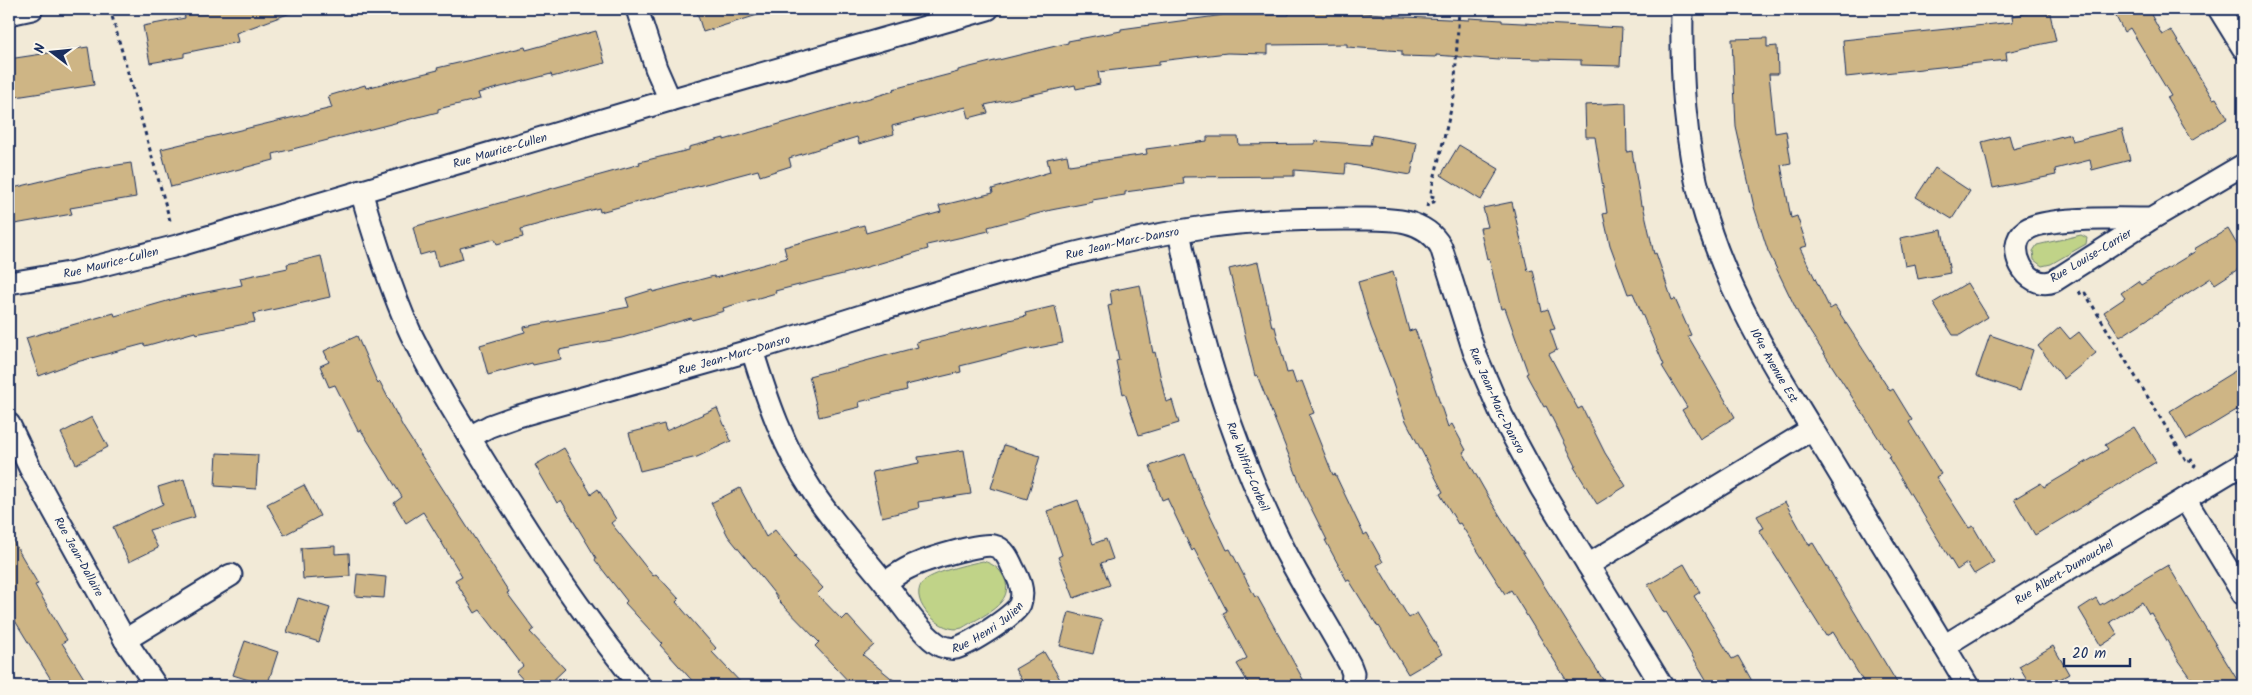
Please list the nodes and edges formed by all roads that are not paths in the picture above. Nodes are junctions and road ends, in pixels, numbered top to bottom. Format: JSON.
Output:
{"nodes":[{"id":1,"x":32,"y":9,"type":"edge"},
{"id":2,"x":636,"y":9,"type":"edge"},
{"id":3,"x":988,"y":9,"type":"edge"},
{"id":4,"x":1682,"y":9,"type":"edge"},
{"id":5,"x":2219,"y":9,"type":"edge"},
{"id":6,"x":9,"y":14,"type":"edge"},
{"id":7,"x":2243,"y":48,"type":"edge"},
{"id":8,"x":670,"y":100,"type":"junction"},
{"id":9,"x":2243,"y":165,"type":"edge"},
{"id":10,"x":361,"y":191,"type":"junction"},
{"id":11,"x":2151,"y":219,"type":"junction"},
{"id":12,"x":1179,"y":231,"type":"junction"},
{"id":13,"x":9,"y":283,"type":"edge"},
{"id":14,"x":752,"y":350,"type":"junction"},
{"id":15,"x":9,"y":424,"type":"edge"},
{"id":16,"x":1812,"y":429,"type":"junction"},
{"id":17,"x":469,"y":437,"type":"junction"},
{"id":18,"x":2243,"y":464,"type":"edge"},
{"id":19,"x":2185,"y":499,"type":"junction"},
{"id":20,"x":1588,"y":565,"type":"junction"},
{"id":21,"x":231,"y":575,"type":"dead end"},
{"id":22,"x":885,"y":583,"type":"junction"},
{"id":23,"x":2243,"y":594,"type":"edge"},
{"id":24,"x":125,"y":640,"type":"junction"},
{"id":25,"x":1944,"y":646,"type":"junction"},
{"id":26,"x":156,"y":686,"type":"edge"},
{"id":27,"x":640,"y":686,"type":"edge"},
{"id":28,"x":1352,"y":686,"type":"edge"},
{"id":29,"x":1662,"y":686,"type":"edge"},
{"id":30,"x":1968,"y":686,"type":"edge"}],
"edges":[{"from":1,"to":6,"type":"street"},
{"from":2,"to":8,"type":"street"},
{"from":3,"to":8,"type":"street","name":"Rue Maurice-Cullen"},
{"from":4,"to":16,"type":"street","name":"104e Avenue Est"},
{"from":5,"to":7,"type":"street"},
{"from":8,"to":10,"type":"street","name":"Rue Maurice-Cullen"},
{"from":9,"to":11,"type":"street","name":"Rue Louise-Carrier"},
{"from":10,"to":13,"type":"street","name":"Rue Maurice-Cullen"},
{"from":10,"to":17,"type":"street"},
{"from":11,"to":11,"type":"street","name":"Rue Louise-Carrier"},
{"from":12,"to":14,"type":"street","name":"Rue Jean-Marc-Dansro"},
{"from":12,"to":20,"type":"street","name":"Rue Jean-Marc-Dansro"},
{"from":12,"to":28,"type":"street","name":"Rue Wilfrid-Corbeil"},
{"from":14,"to":17,"type":"street","name":"Rue Jean-Marc-Dansro"},
{"from":14,"to":22,"type":"street","name":"Rue Henri Julien"},
{"from":15,"to":24,"type":"street","name":"Rue Jean-Dallaire"},
{"from":16,"to":20,"type":"street"},
{"from":16,"to":25,"type":"street","name":"104e Avenue Est"},
{"from":17,"to":27,"type":"street"},
{"from":18,"to":19,"type":"street","name":"Rue Albert-Dumouchel"},
{"from":19,"to":23,"type":"street"},
{"from":19,"to":25,"type":"street","name":"Rue Albert-Dumouchel"},
{"from":20,"to":29,"type":"street","name":"Rue Jean-Marc-Dansro"},
{"from":21,"to":24,"type":"street"},
{"from":22,"to":22,"type":"street","name":"Rue Henri Julien"},
{"from":24,"to":26,"type":"street","name":"Rue Jean-Dallaire"},
{"from":25,"to":30,"type":"street","name":"104e Avenue Est"}]}
